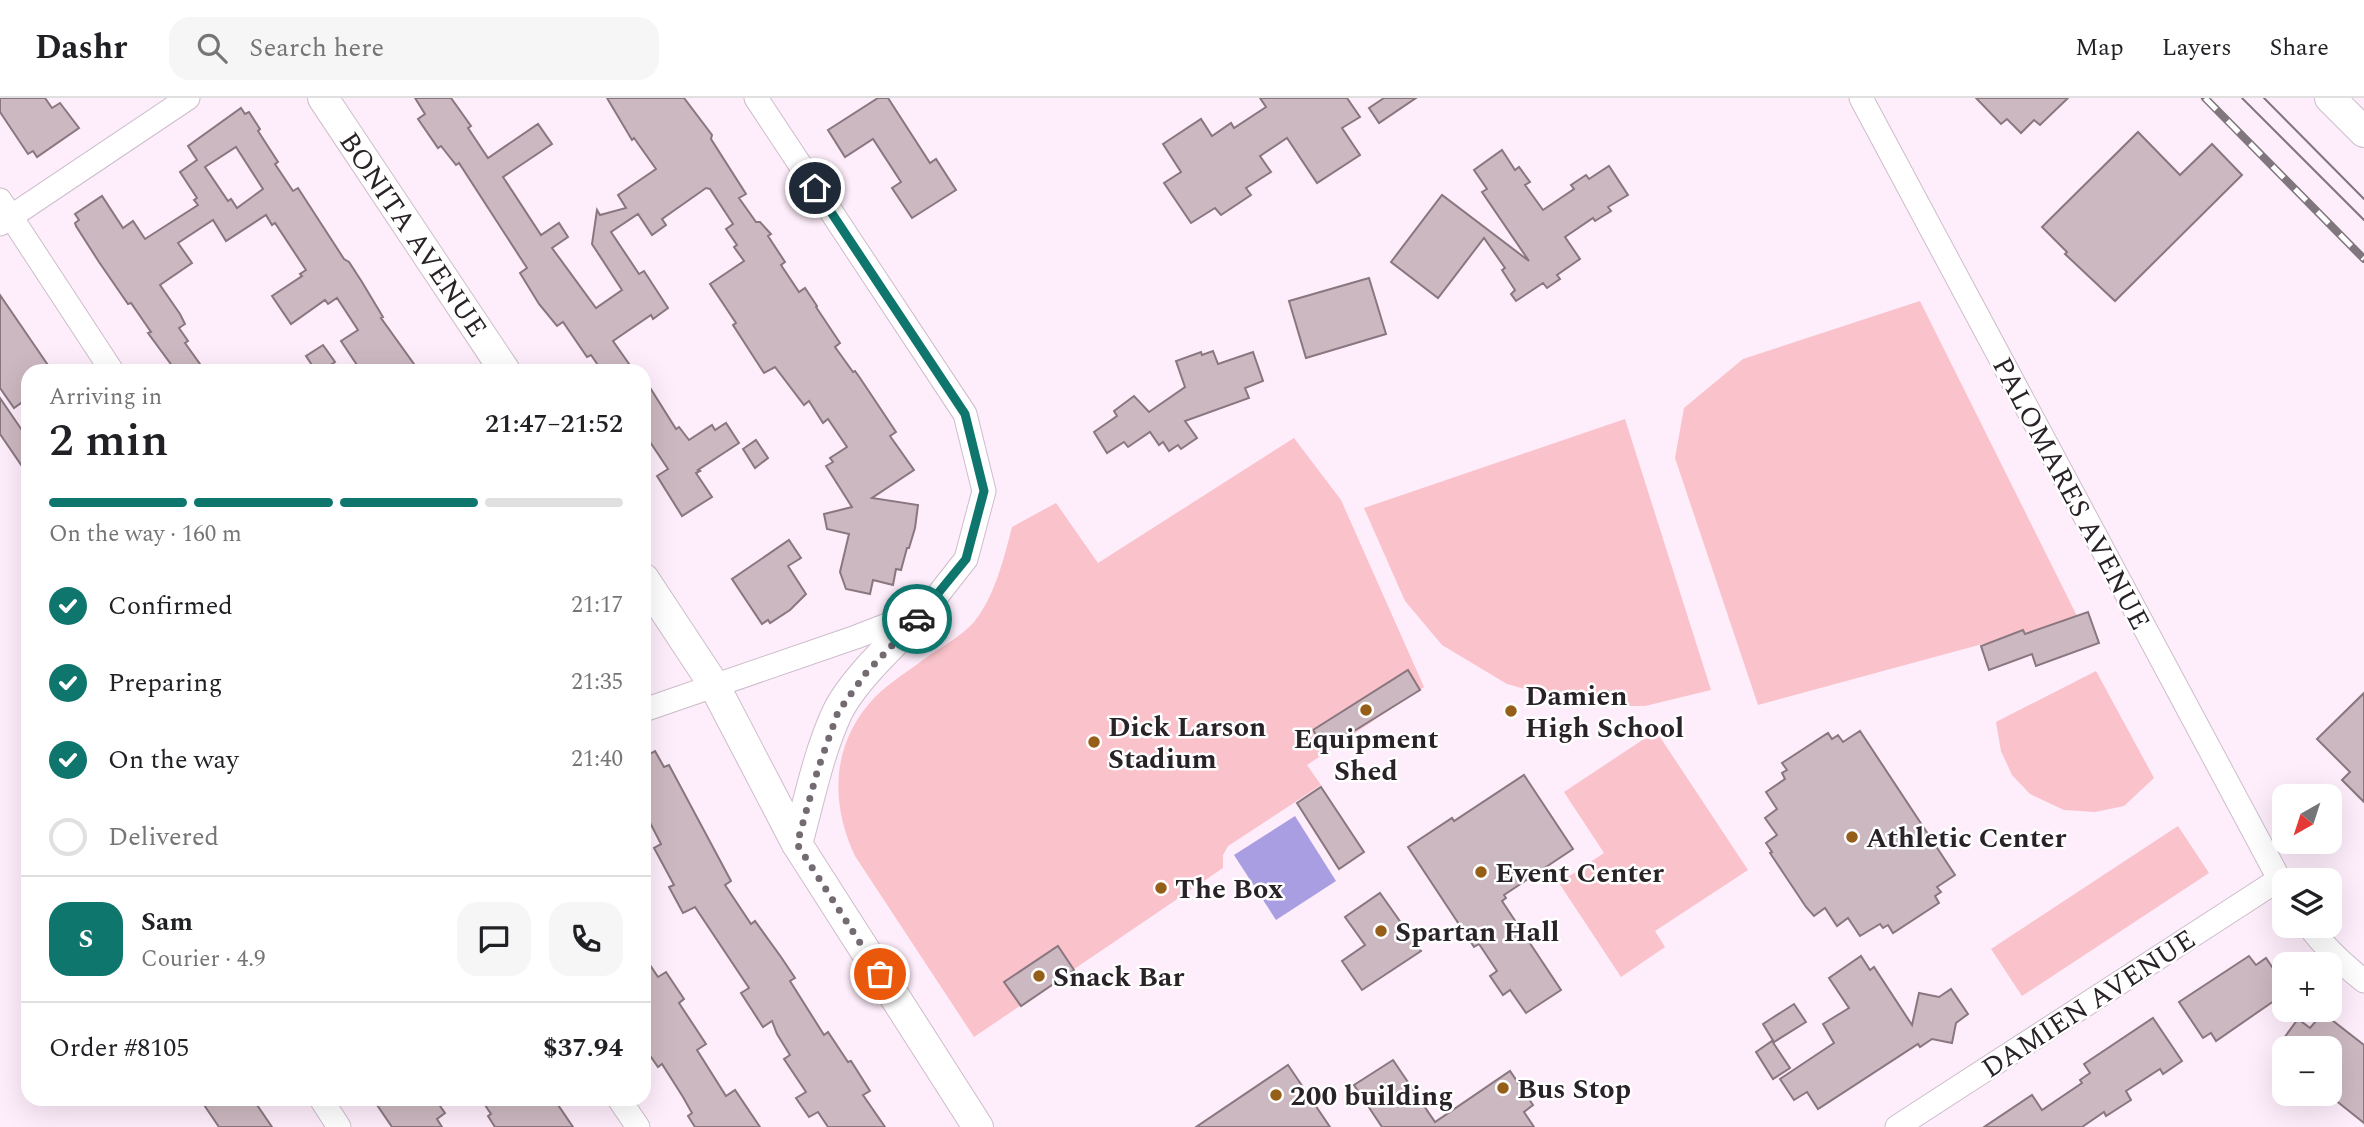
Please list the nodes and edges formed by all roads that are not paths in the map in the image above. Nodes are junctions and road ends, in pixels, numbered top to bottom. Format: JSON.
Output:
{"nodes":[{"id":1,"x":188,"y":98,"type":"edge"},
{"id":2,"x":323,"y":98,"type":"edge"},
{"id":3,"x":1861,"y":98,"type":"edge"},
{"id":4,"x":2330,"y":98,"type":"edge"},
{"id":5,"x":760,"y":99,"type":"edge"},
{"id":6,"x":2364,"y":132,"type":"edge"},
{"id":7,"x":4,"y":214,"type":"edge"},
{"id":8,"x":107,"y":364,"type":"edge"},
{"id":9,"x":500,"y":364,"type":"edge"},
{"id":10,"x":651,"y":590,"type":"edge"},
{"id":11,"x":926,"y":610,"type":"junction"},
{"id":12,"x":714,"y":685,"type":"junction"},
{"id":13,"x":651,"y":708,"type":"edge"},
{"id":14,"x":797,"y":844,"type":"junction"},
{"id":15,"x":2272,"y":868,"type":"edge"},
{"id":16,"x":2272,"y":890,"type":"edge"},
{"id":17,"x":2318,"y":938,"type":"edge"},
{"id":18,"x":2364,"y":981,"type":"edge"},
{"id":19,"x":326,"y":1106,"type":"edge"},
{"id":20,"x":624,"y":1106,"type":"edge"},
{"id":21,"x":339,"y":1127,"type":"edge"},
{"id":22,"x":638,"y":1127,"type":"edge"},
{"id":23,"x":978,"y":1127,"type":"edge"},
{"id":24,"x":1897,"y":1127,"type":"edge"}],
"edges":[{"from":1,"to":7,"type":"street"},
{"from":2,"to":9,"type":"main road","name":"BONITA AVENUE"},
{"from":3,"to":15,"type":"street","name":"PALOMARES AVENUE"},
{"from":4,"to":6,"type":"main road"},
{"from":5,"to":11,"type":"street"},
{"from":7,"to":8,"type":"street"},
{"from":10,"to":12,"type":"main road"},
{"from":11,"to":12,"type":"street"},
{"from":11,"to":14,"type":"main road"},
{"from":12,"to":13,"type":"street"},
{"from":12,"to":14,"type":"main road"},
{"from":14,"to":23,"type":"main road"},
{"from":16,"to":24,"type":"street","name":"DAMIEN AVENUE"},
{"from":17,"to":18,"type":"street"},
{"from":19,"to":21,"type":"street"},
{"from":20,"to":22,"type":"street"}]}
